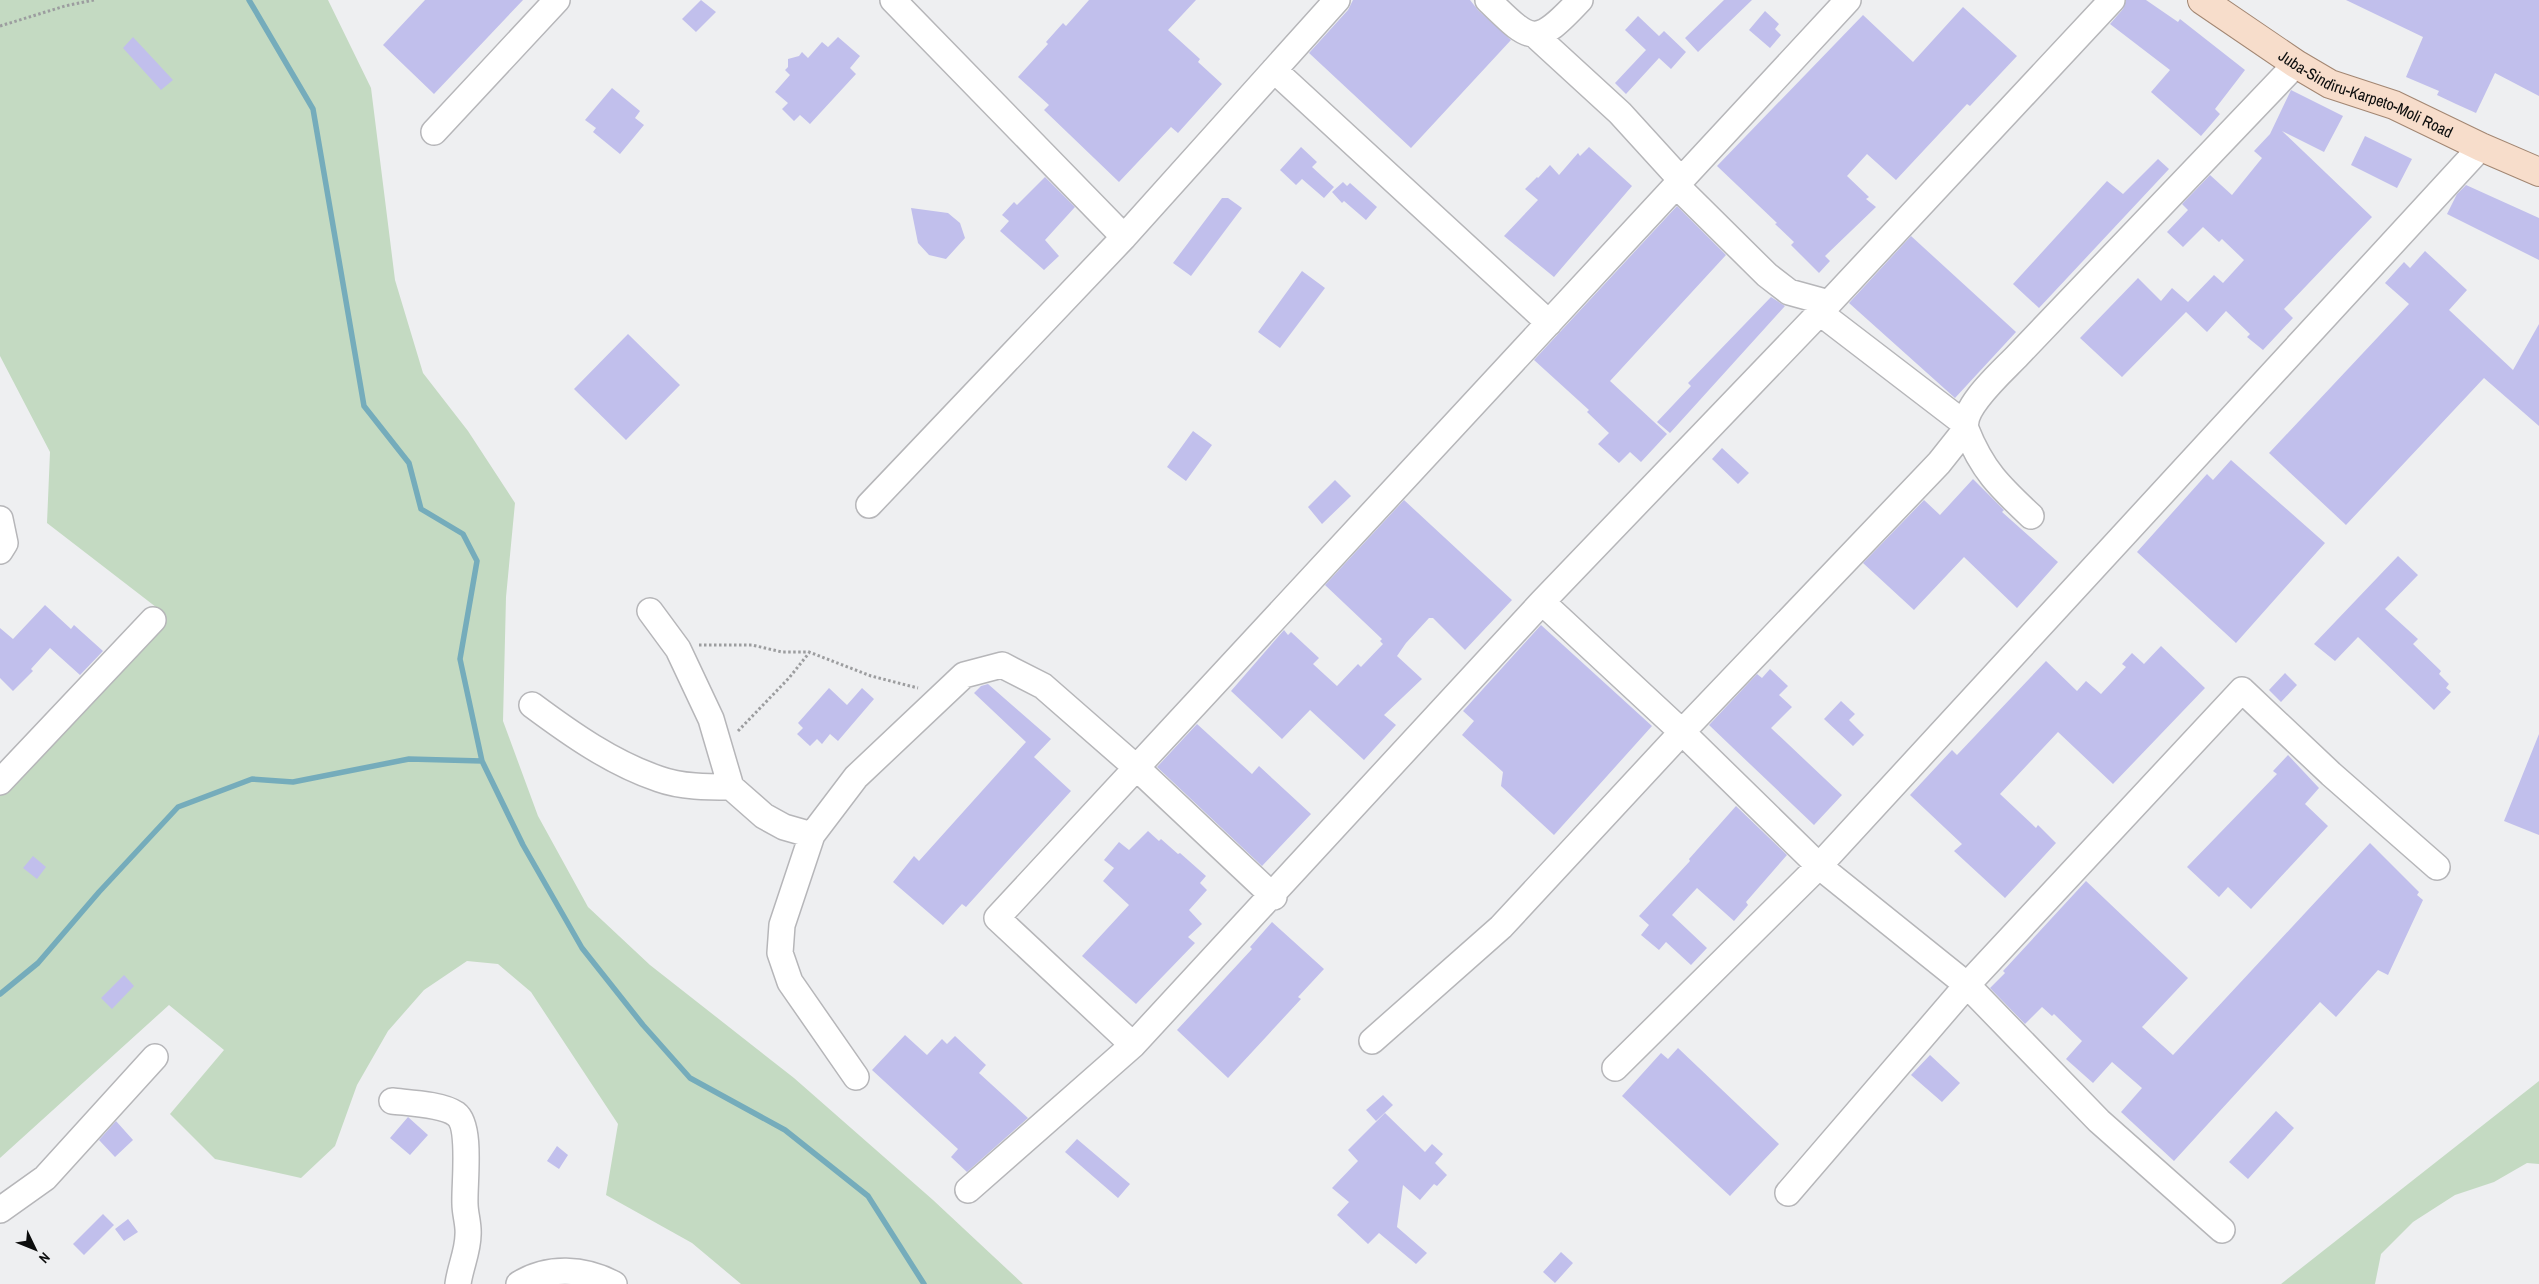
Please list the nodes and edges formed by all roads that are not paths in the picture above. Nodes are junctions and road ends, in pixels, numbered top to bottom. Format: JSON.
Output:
{"nodes":[{"id":1,"x":557,"y":0,"type":"edge"},
{"id":2,"x":893,"y":0,"type":"edge"},
{"id":3,"x":1337,"y":0,"type":"edge"},
{"id":4,"x":1488,"y":0,"type":"edge"},
{"id":5,"x":1580,"y":0,"type":"edge"},
{"id":6,"x":1848,"y":0,"type":"edge"},
{"id":7,"x":2112,"y":0,"type":"edge"},
{"id":8,"x":2202,"y":0,"type":"edge"},
{"id":9,"x":1536,"y":36,"type":"junction"},
{"id":10,"x":2296,"y":64,"type":"junction"},
{"id":11,"x":1274,"y":70,"type":"junction"},
{"id":12,"x":434,"y":132,"type":"dead end"},
{"id":13,"x":2481,"y":147,"type":"junction"},
{"id":14,"x":2539,"y":172,"type":"edge"},
{"id":15,"x":1680,"y":183,"type":"junction"},
{"id":16,"x":1124,"y":237,"type":"junction"},
{"id":17,"x":1824,"y":307,"type":"junction"},
{"id":18,"x":1549,"y":324,"type":"junction"},
{"id":19,"x":1966,"y":427,"type":"junction"},
{"id":20,"x":869,"y":505,"type":"dead end"},
{"id":21,"x":2031,"y":516,"type":"dead end"},
{"id":22,"x":0,"y":519,"type":"edge"},
{"id":23,"x":0,"y":551,"type":"edge"},
{"id":24,"x":1542,"y":602,"type":"junction"},
{"id":25,"x":650,"y":611,"type":"dead end"},
{"id":26,"x":153,"y":620,"type":"dead end"},
{"id":27,"x":532,"y":705,"type":"dead end"},
{"id":28,"x":1682,"y":732,"type":"junction"},
{"id":29,"x":0,"y":782,"type":"edge"},
{"id":30,"x":732,"y":787,"type":"junction"},
{"id":31,"x":812,"y":835,"type":"junction"},
{"id":32,"x":1819,"y":866,"type":"junction"},
{"id":33,"x":2437,"y":867,"type":"dead end"},
{"id":34,"x":1274,"y":897,"type":"dead end"},
{"id":35,"x":1967,"y":985,"type":"junction"},
{"id":36,"x":1372,"y":1041,"type":"dead end"},
{"id":37,"x":1134,"y":1045,"type":"junction"},
{"id":38,"x":155,"y":1057,"type":"dead end"},
{"id":39,"x":1615,"y":1068,"type":"dead end"},
{"id":40,"x":856,"y":1077,"type":"dead end"},
{"id":41,"x":392,"y":1101,"type":"dead end"},
{"id":42,"x":968,"y":1190,"type":"dead end"},
{"id":43,"x":1788,"y":1193,"type":"dead end"},
{"id":44,"x":0,"y":1210,"type":"edge"},
{"id":45,"x":2222,"y":1230,"type":"dead end"},
{"id":46,"x":458,"y":1284,"type":"edge"},
{"id":47,"x":519,"y":1284,"type":"edge"},
{"id":48,"x":614,"y":1284,"type":"edge"}],
"edges":[{"from":1,"to":12,"type":"street"},
{"from":2,"to":16,"type":"street"},
{"from":3,"to":11,"type":"street"},
{"from":4,"to":9,"type":"street"},
{"from":5,"to":9,"type":"street"},
{"from":6,"to":15,"type":"street"},
{"from":7,"to":17,"type":"street"},
{"from":8,"to":10,"type":"main road","name":"Juba-Sindiru-Karpeto-Moli Road"},
{"from":9,"to":15,"type":"street"},
{"from":10,"to":13,"type":"main road","name":"Juba-Sindiru-Karpeto-Moli Road"},
{"from":10,"to":19,"type":"street"},
{"from":11,"to":16,"type":"street"},
{"from":11,"to":18,"type":"street"},
{"from":13,"to":14,"type":"main road","name":"Juba-Sindiru-Karpeto-Moli Road"},
{"from":13,"to":32,"type":"street"},
{"from":15,"to":17,"type":"street"},
{"from":15,"to":18,"type":"street"},
{"from":16,"to":20,"type":"street"},
{"from":17,"to":19,"type":"street"},
{"from":17,"to":24,"type":"street"},
{"from":18,"to":37,"type":"street"},
{"from":19,"to":21,"type":"street"},
{"from":19,"to":28,"type":"street"},
{"from":22,"to":23,"type":"street"},
{"from":24,"to":28,"type":"street"},
{"from":24,"to":37,"type":"street"},
{"from":25,"to":30,"type":"street"},
{"from":26,"to":29,"type":"street"},
{"from":27,"to":30,"type":"street"},
{"from":28,"to":32,"type":"street"},
{"from":28,"to":36,"type":"street"},
{"from":30,"to":31,"type":"street"},
{"from":31,"to":34,"type":"street"},
{"from":31,"to":40,"type":"street"},
{"from":32,"to":35,"type":"street"},
{"from":32,"to":39,"type":"street"},
{"from":33,"to":35,"type":"street"},
{"from":35,"to":43,"type":"street"},
{"from":35,"to":45,"type":"street"},
{"from":37,"to":42,"type":"street"},
{"from":38,"to":44,"type":"street"},
{"from":41,"to":46,"type":"street"},
{"from":47,"to":48,"type":"street"}]}
